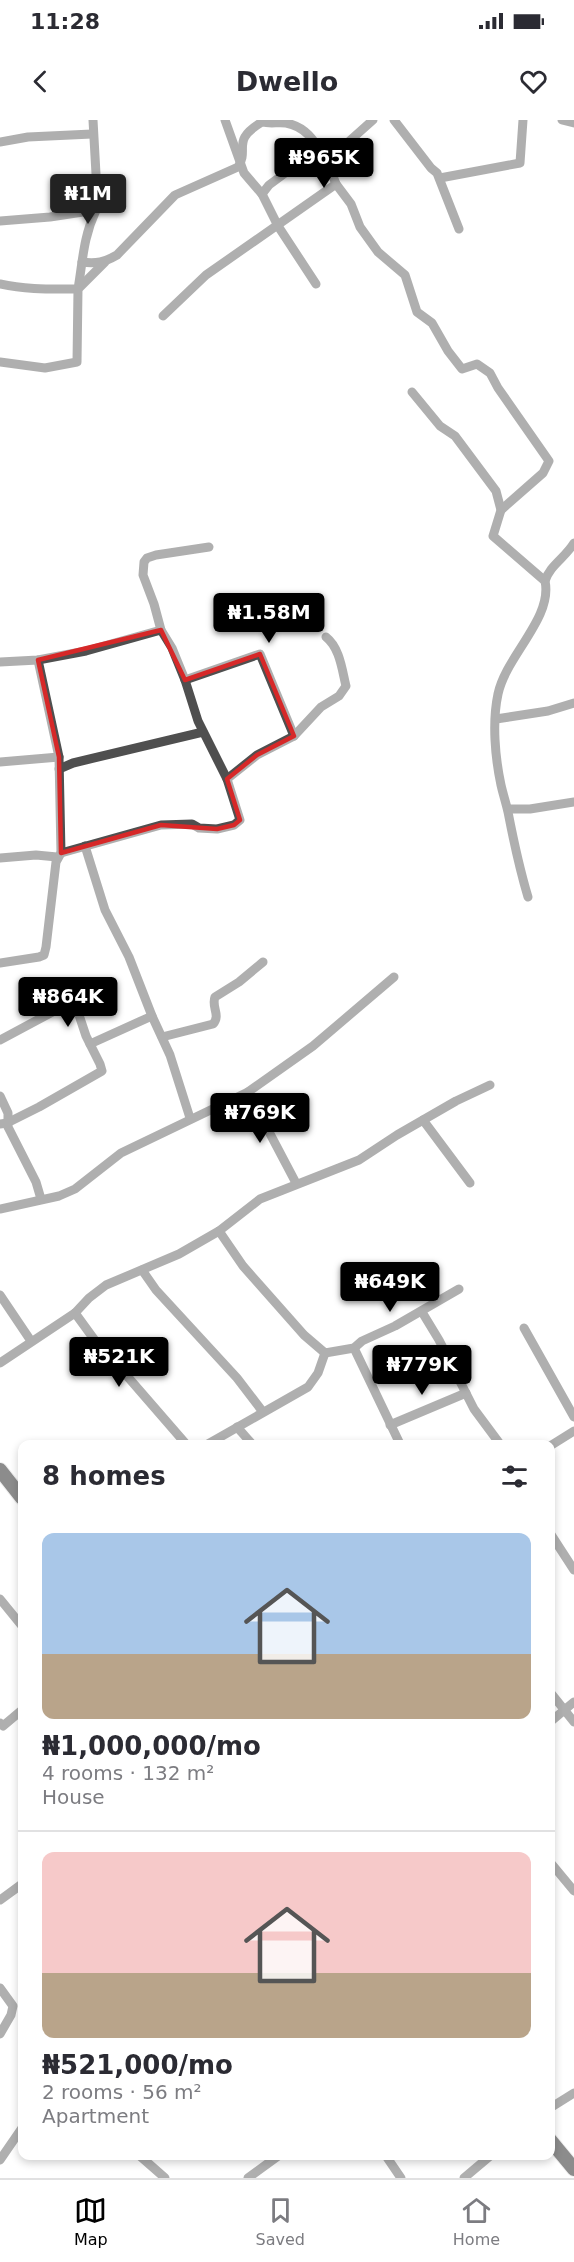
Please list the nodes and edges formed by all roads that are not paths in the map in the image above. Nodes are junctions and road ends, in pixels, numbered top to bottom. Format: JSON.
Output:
{"nodes":[{"id":1,"x":93,"y":120,"type":"edge"},
{"id":2,"x":225,"y":120,"type":"edge"},
{"id":3,"x":373,"y":120,"type":"edge"},
{"id":4,"x":394,"y":120,"type":"edge"},
{"id":5,"x":523,"y":120,"type":"edge"},
{"id":6,"x":562,"y":120,"type":"edge"},
{"id":7,"x":574,"y":123,"type":"edge"},
{"id":8,"x":92,"y":134,"type":"junction"},
{"id":9,"x":0,"y":142,"type":"edge"},
{"id":10,"x":319,"y":148,"type":"junction"},
{"id":11,"x":327,"y":161,"type":"junction"},
{"id":12,"x":241,"y":162,"type":"junction"},
{"id":13,"x":440,"y":178,"type":"junction"},
{"id":14,"x":336,"y":184,"type":"junction"},
{"id":15,"x":262,"y":194,"type":"junction"},
{"id":16,"x":96,"y":210,"type":"junction"},
{"id":17,"x":0,"y":221,"type":"edge"},
{"id":18,"x":278,"y":226,"type":"junction"},
{"id":19,"x":459,"y":229,"type":"dead end"},
{"id":20,"x":106,"y":261,"type":"junction"},
{"id":21,"x":82,"y":262,"type":"junction"},
{"id":22,"x":0,"y":284,"type":"edge"},
{"id":23,"x":316,"y":284,"type":"dead end"},
{"id":24,"x":78,"y":289,"type":"junction"},
{"id":25,"x":163,"y":316,"type":"dead end"},
{"id":26,"x":0,"y":362,"type":"edge"},
{"id":27,"x":412,"y":392,"type":"dead end"},
{"id":28,"x":501,"y":510,"type":"junction"},
{"id":29,"x":574,"y":543,"type":"edge"},
{"id":30,"x":209,"y":547,"type":"dead end"},
{"id":31,"x":545,"y":582,"type":"junction"},
{"id":32,"x":162,"y":630,"type":"junction"},
{"id":33,"x":326,"y":637,"type":"dead end"},
{"id":34,"x":38,"y":660,"type":"junction"},
{"id":35,"x":0,"y":662,"type":"edge"},
{"id":36,"x":185,"y":680,"type":"junction"},
{"id":37,"x":574,"y":703,"type":"edge"},
{"id":38,"x":496,"y":719,"type":"junction"},
{"id":39,"x":203,"y":732,"type":"junction"},
{"id":40,"x":294,"y":736,"type":"junction"},
{"id":41,"x":59,"y":757,"type":"junction"},
{"id":42,"x":0,"y":762,"type":"edge"},
{"id":43,"x":59,"y":769,"type":"junction"},
{"id":44,"x":227,"y":779,"type":"junction"},
{"id":45,"x":574,"y":802,"type":"edge"},
{"id":46,"x":508,"y":809,"type":"junction"},
{"id":47,"x":85,"y":846,"type":"junction"},
{"id":48,"x":59,"y":855,"type":"junction"},
{"id":49,"x":0,"y":858,"type":"edge"},
{"id":50,"x":528,"y":897,"type":"dead end"},
{"id":51,"x":263,"y":962,"type":"dead end"},
{"id":52,"x":0,"y":963,"type":"edge"},
{"id":53,"x":394,"y":977,"type":"dead end"},
{"id":54,"x":68,"y":982,"type":"dead end"},
{"id":55,"x":73,"y":1001,"type":"junction"},
{"id":56,"x":152,"y":1016,"type":"junction"},
{"id":57,"x":162,"y":1037,"type":"junction"},
{"id":58,"x":0,"y":1040,"type":"edge"},
{"id":59,"x":90,"y":1044,"type":"junction"},
{"id":60,"x":490,"y":1085,"type":"dead end"},
{"id":61,"x":248,"y":1092,"type":"junction"},
{"id":62,"x":0,"y":1096,"type":"edge"},
{"id":63,"x":190,"y":1118,"type":"junction"},
{"id":64,"x":423,"y":1120,"type":"junction"},
{"id":65,"x":4,"y":1123,"type":"edge"},
{"id":66,"x":296,"y":1183,"type":"junction"},
{"id":67,"x":470,"y":1183,"type":"dead end"},
{"id":68,"x":41,"y":1199,"type":"junction"},
{"id":69,"x":0,"y":1209,"type":"edge"},
{"id":70,"x":219,"y":1231,"type":"junction"},
{"id":71,"x":142,"y":1270,"type":"junction"},
{"id":72,"x":459,"y":1289,"type":"dead end"},
{"id":73,"x":0,"y":1295,"type":"edge"},
{"id":74,"x":422,"y":1312,"type":"junction"},
{"id":75,"x":75,"y":1313,"type":"junction"},
{"id":76,"x":524,"y":1328,"type":"dead end"},
{"id":77,"x":31,"y":1341,"type":"junction"},
{"id":78,"x":354,"y":1348,"type":"junction"},
{"id":79,"x":324,"y":1353,"type":"junction"},
{"id":80,"x":0,"y":1363,"type":"edge"},
{"id":81,"x":466,"y":1393,"type":"junction"},
{"id":82,"x":264,"y":1412,"type":"junction"},
{"id":83,"x":574,"y":1417,"type":"edge"},
{"id":84,"x":390,"y":1425,"type":"junction"},
{"id":85,"x":237,"y":1427,"type":"junction"},
{"id":86,"x":574,"y":1431,"type":"edge"},
{"id":87,"x":183,"y":1440,"type":"edge"},
{"id":88,"x":215,"y":1440,"type":"edge"},
{"id":89,"x":248,"y":1440,"type":"edge"},
{"id":90,"x":398,"y":1440,"type":"edge"},
{"id":91,"x":497,"y":1440,"type":"edge"},
{"id":92,"x":555,"y":1443,"type":"edge"},
{"id":93,"x":0,"y":1470,"type":"edge"},
{"id":94,"x":18,"y":1493,"type":"edge"},
{"id":95,"x":555,"y":1541,"type":"edge"},
{"id":96,"x":574,"y":1570,"type":"edge"},
{"id":97,"x":0,"y":1599,"type":"edge"},
{"id":98,"x":18,"y":1621,"type":"edge"},
{"id":99,"x":555,"y":1699,"type":"edge"},
{"id":100,"x":574,"y":1702,"type":"edge"},
{"id":101,"x":564,"y":1711,"type":"junction"},
{"id":102,"x":18,"y":1713,"type":"edge"},
{"id":103,"x":555,"y":1718,"type":"edge"},
{"id":104,"x":574,"y":1722,"type":"edge"},
{"id":105,"x":1,"y":1726,"type":"edge"},
{"id":106,"x":555,"y":1868,"type":"edge"},
{"id":107,"x":18,"y":1887,"type":"edge"},
{"id":108,"x":574,"y":1891,"type":"edge"},
{"id":109,"x":0,"y":1900,"type":"edge"},
{"id":110,"x":0,"y":1988,"type":"edge"},
{"id":111,"x":0,"y":2034,"type":"edge"},
{"id":112,"x":574,"y":2092,"type":"edge"},
{"id":113,"x":555,"y":2105,"type":"edge"},
{"id":114,"x":18,"y":2134,"type":"edge"},
{"id":115,"x":555,"y":2146,"type":"edge"},
{"id":116,"x":0,"y":2160,"type":"edge"},
{"id":117,"x":145,"y":2160,"type":"edge"},
{"id":118,"x":273,"y":2160,"type":"edge"},
{"id":119,"x":389,"y":2160,"type":"edge"},
{"id":120,"x":485,"y":2160,"type":"edge"},
{"id":121,"x":574,"y":2169,"type":"edge"},
{"id":122,"x":165,"y":2178,"type":"edge"},
{"id":123,"x":248,"y":2178,"type":"edge"},
{"id":124,"x":401,"y":2178,"type":"edge"},
{"id":125,"x":465,"y":2178,"type":"edge"}],
"edges":[{"from":1,"to":8,"type":"street"},
{"from":2,"to":12,"type":"street"},
{"from":3,"to":11,"type":"street"},
{"from":4,"to":13,"type":"street"},
{"from":5,"to":13,"type":"street"},
{"from":6,"to":7,"type":"street"},
{"from":8,"to":9,"type":"street"},
{"from":8,"to":16,"type":"street"},
{"from":10,"to":11,"type":"street"},
{"from":10,"to":12,"type":"street"},
{"from":10,"to":15,"type":"street"},
{"from":11,"to":14,"type":"street"},
{"from":12,"to":15,"type":"street"},
{"from":12,"to":20,"type":"street"},
{"from":13,"to":19,"type":"street"},
{"from":14,"to":18,"type":"street"},
{"from":14,"to":28,"type":"street"},
{"from":15,"to":18,"type":"street"},
{"from":16,"to":17,"type":"street"},
{"from":16,"to":21,"type":"street"},
{"from":18,"to":23,"type":"street"},
{"from":18,"to":25,"type":"street"},
{"from":20,"to":21,"type":"street"},
{"from":20,"to":24,"type":"street"},
{"from":21,"to":24,"type":"street"},
{"from":22,"to":24,"type":"street"},
{"from":24,"to":26,"type":"street"},
{"from":27,"to":28,"type":"street"},
{"from":28,"to":31,"type":"street"},
{"from":29,"to":31,"type":"street"},
{"from":30,"to":32,"type":"street"},
{"from":31,"to":38,"type":"street"},
{"from":32,"to":34,"type":"street"},
{"from":32,"to":36,"type":"street"},
{"from":33,"to":40,"type":"street"},
{"from":34,"to":35,"type":"street"},
{"from":34,"to":41,"type":"street"},
{"from":36,"to":39,"type":"street"},
{"from":36,"to":40,"type":"street"},
{"from":37,"to":38,"type":"street"},
{"from":38,"to":46,"type":"street"},
{"from":39,"to":43,"type":"street"},
{"from":39,"to":44,"type":"street"},
{"from":40,"to":44,"type":"street"},
{"from":41,"to":42,"type":"street"},
{"from":41,"to":43,"type":"street"},
{"from":43,"to":48,"type":"street"},
{"from":44,"to":47,"type":"street"},
{"from":45,"to":46,"type":"street"},
{"from":46,"to":50,"type":"street"},
{"from":47,"to":48,"type":"street"},
{"from":47,"to":56,"type":"street"},
{"from":48,"to":49,"type":"street"},
{"from":48,"to":52,"type":"street"},
{"from":51,"to":57,"type":"street"},
{"from":53,"to":61,"type":"street"},
{"from":54,"to":55,"type":"street"},
{"from":55,"to":58,"type":"street"},
{"from":55,"to":59,"type":"street"},
{"from":56,"to":57,"type":"street"},
{"from":56,"to":59,"type":"street"},
{"from":57,"to":63,"type":"street"},
{"from":59,"to":65,"type":"street"},
{"from":60,"to":64,"type":"street"},
{"from":61,"to":63,"type":"street"},
{"from":61,"to":66,"type":"street"},
{"from":62,"to":65,"type":"street"},
{"from":63,"to":68,"type":"street"},
{"from":64,"to":66,"type":"street"},
{"from":64,"to":67,"type":"street"},
{"from":65,"to":68,"type":"street"},
{"from":66,"to":70,"type":"street"},
{"from":68,"to":69,"type":"street"},
{"from":70,"to":71,"type":"street"},
{"from":70,"to":79,"type":"street"},
{"from":71,"to":75,"type":"street"},
{"from":71,"to":82,"type":"street"},
{"from":72,"to":74,"type":"street"},
{"from":73,"to":77,"type":"street"},
{"from":74,"to":78,"type":"street"},
{"from":74,"to":81,"type":"street"},
{"from":75,"to":77,"type":"street"},
{"from":75,"to":87,"type":"street"},
{"from":76,"to":83,"type":"street"},
{"from":77,"to":80,"type":"street"},
{"from":78,"to":79,"type":"street"},
{"from":78,"to":84,"type":"street"},
{"from":79,"to":82,"type":"street"},
{"from":81,"to":84,"type":"street"},
{"from":81,"to":91,"type":"street"},
{"from":82,"to":85,"type":"street"},
{"from":84,"to":90,"type":"street"},
{"from":85,"to":88,"type":"street"},
{"from":85,"to":89,"type":"street"},
{"from":86,"to":92,"type":"street"},
{"from":93,"to":94,"type":"main road"},
{"from":95,"to":96,"type":"street"},
{"from":97,"to":98,"type":"street"},
{"from":99,"to":101,"type":"street"},
{"from":100,"to":101,"type":"street"},
{"from":101,"to":103,"type":"street"},
{"from":101,"to":104,"type":"street"},
{"from":102,"to":105,"type":"street"},
{"from":106,"to":108,"type":"street"},
{"from":107,"to":109,"type":"street"},
{"from":110,"to":111,"type":"street"},
{"from":112,"to":113,"type":"street"},
{"from":114,"to":116,"type":"street"},
{"from":115,"to":121,"type":"main road"},
{"from":117,"to":122,"type":"street"},
{"from":118,"to":123,"type":"street"},
{"from":119,"to":124,"type":"street"},
{"from":120,"to":125,"type":"street"}]}
